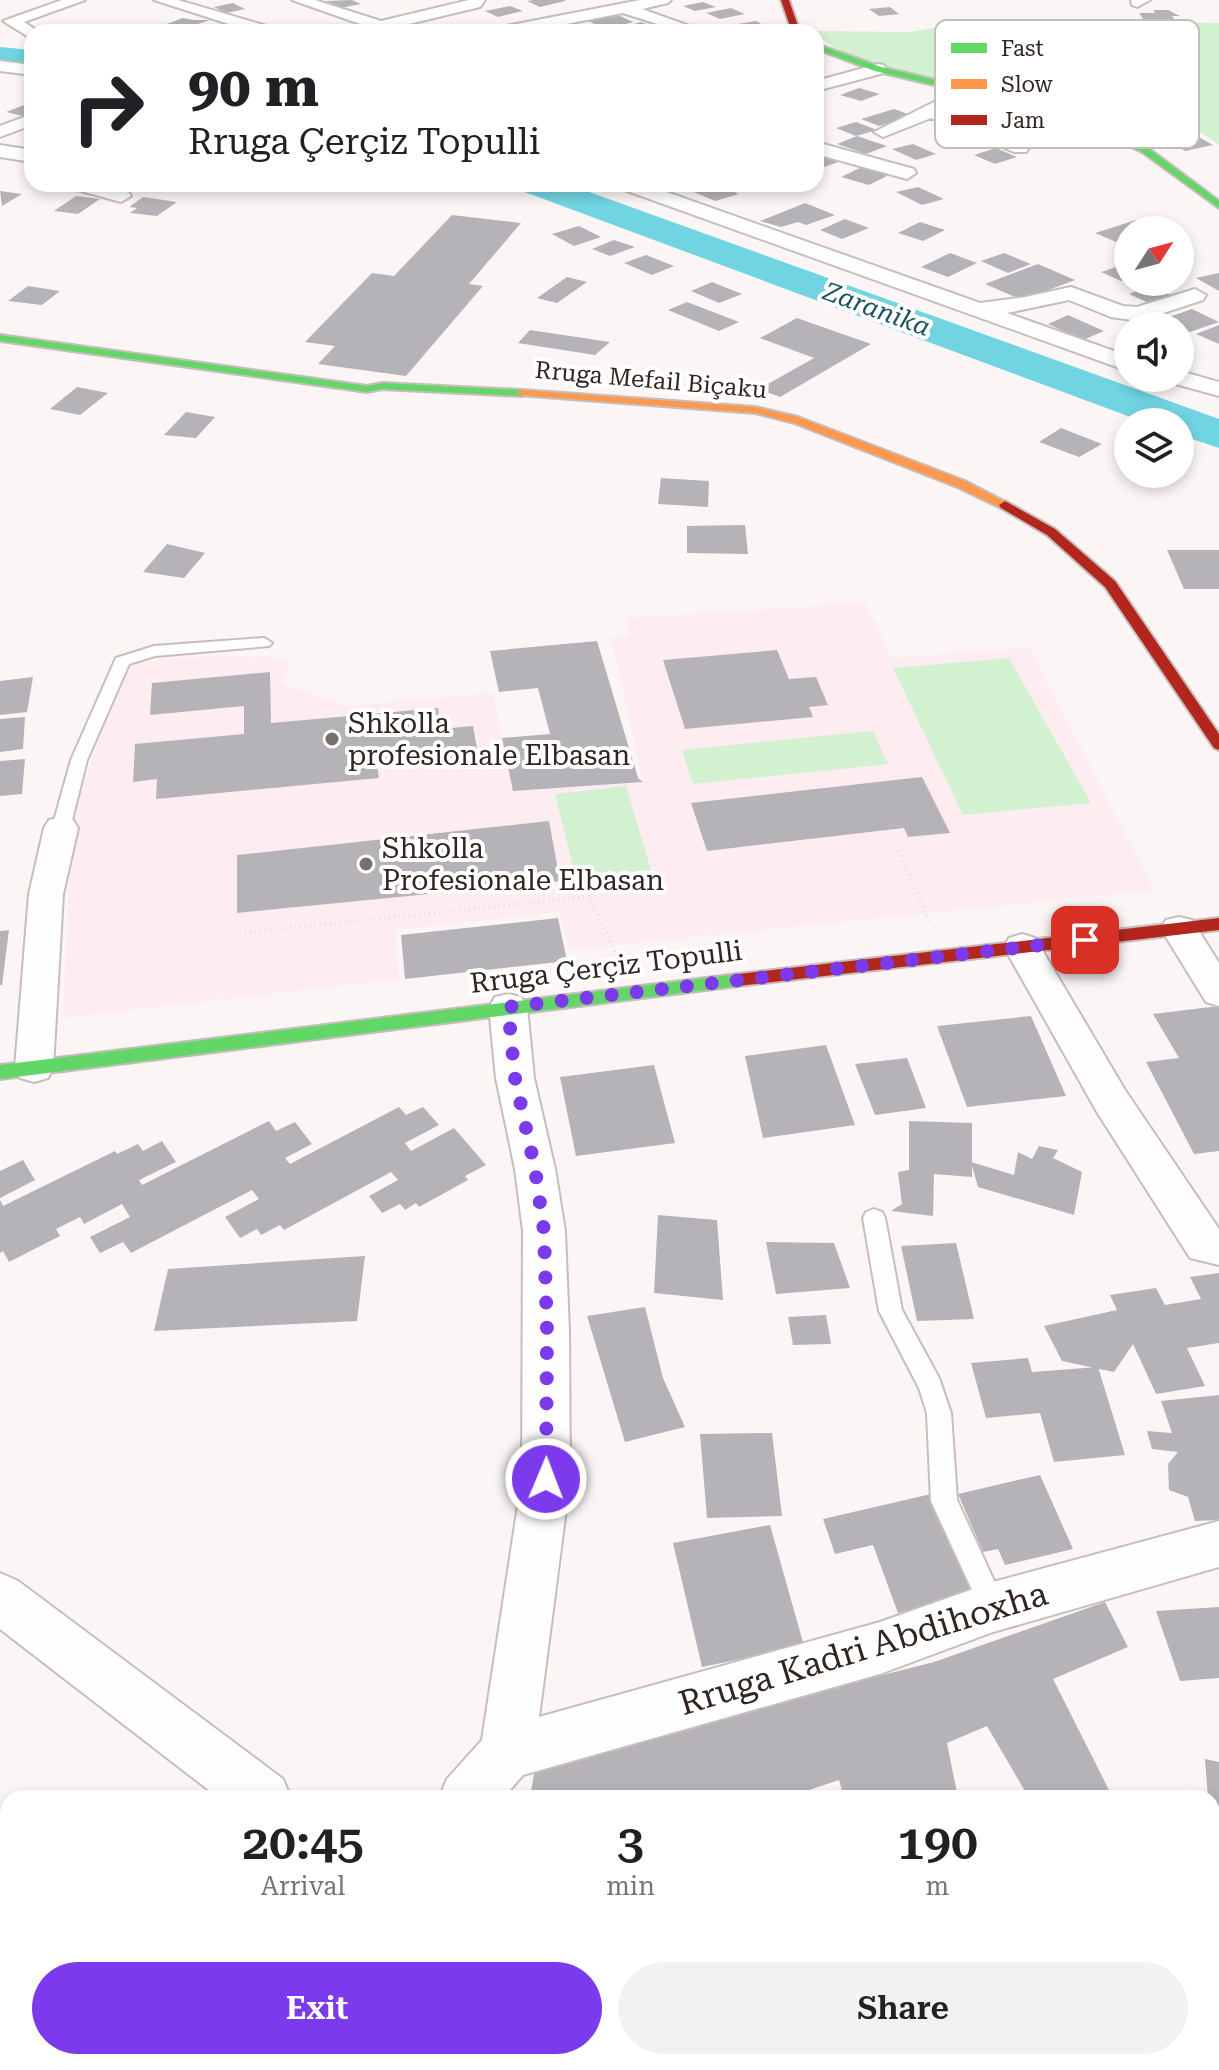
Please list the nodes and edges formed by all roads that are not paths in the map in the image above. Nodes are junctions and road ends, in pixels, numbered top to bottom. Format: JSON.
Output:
{"nodes":[{"id":1,"x":77,"y":0,"type":"edge"},
{"id":2,"x":162,"y":0,"type":"edge"},
{"id":3,"x":300,"y":0,"type":"edge"},
{"id":4,"x":477,"y":0,"type":"edge"},
{"id":5,"x":663,"y":0,"type":"edge"},
{"id":6,"x":785,"y":0,"type":"edge"},
{"id":7,"x":363,"y":8,"type":"dead end"},
{"id":8,"x":623,"y":8,"type":"junction"},
{"id":9,"x":244,"y":24,"type":"edge"},
{"id":10,"x":374,"y":24,"type":"edge"},
{"id":11,"x":380,"y":24,"type":"edge"},
{"id":12,"x":390,"y":24,"type":"edge"},
{"id":13,"x":542,"y":24,"type":"edge"},
{"id":14,"x":673,"y":24,"type":"edge"},
{"id":15,"x":793,"y":24,"type":"edge"},
{"id":16,"x":24,"y":30,"type":"edge"},
{"id":17,"x":0,"y":31,"type":"edge"},
{"id":18,"x":24,"y":34,"type":"edge"},
{"id":19,"x":824,"y":49,"type":"edge"},
{"id":20,"x":0,"y":66,"type":"edge"},
{"id":21,"x":24,"y":69,"type":"edge"},
{"id":22,"x":878,"y":69,"type":"junction"},
{"id":23,"x":935,"y":81,"type":"edge"},
{"id":24,"x":824,"y":84,"type":"edge"},
{"id":25,"x":935,"y":110,"type":"edge"},
{"id":26,"x":931,"y":112,"type":"junction"},
{"id":27,"x":935,"y":114,"type":"edge"},
{"id":28,"x":24,"y":122,"type":"edge"},
{"id":29,"x":0,"y":132,"type":"edge"},
{"id":30,"x":883,"y":132,"type":"dead end"},
{"id":31,"x":1140,"y":148,"type":"edge"},
{"id":32,"x":824,"y":150,"type":"edge"},
{"id":33,"x":0,"y":151,"type":"edge"},
{"id":34,"x":24,"y":158,"type":"edge"},
{"id":35,"x":907,"y":173,"type":"dead end"},
{"id":36,"x":106,"y":192,"type":"edge"},
{"id":37,"x":648,"y":192,"type":"edge"},
{"id":38,"x":121,"y":196,"type":"dead end"},
{"id":39,"x":1219,"y":205,"type":"edge"},
{"id":40,"x":1195,"y":295,"type":"dead end"},
{"id":41,"x":976,"y":310,"type":"junction"},
{"id":42,"x":0,"y":338,"type":"edge"},
{"id":43,"x":1114,"y":359,"type":"edge"},
{"id":44,"x":1194,"y":382,"type":"edge"},
{"id":45,"x":1219,"y":389,"type":"edge"},
{"id":46,"x":264,"y":643,"type":"dead end"},
{"id":47,"x":1219,"y":745,"type":"edge"},
{"id":48,"x":61,"y":828,"type":"joint"},
{"id":49,"x":1219,"y":924,"type":"edge"},
{"id":50,"x":1179,"y":929,"type":"junction"},
{"id":51,"x":1022,"y":947,"type":"junction"},
{"id":52,"x":1219,"y":993,"type":"edge"},
{"id":53,"x":508,"y":1007,"type":"junction"},
{"id":54,"x":17,"y":1070,"type":"edge"},
{"id":55,"x":874,"y":1218,"type":"dead end"},
{"id":56,"x":1219,"y":1247,"type":"edge"},
{"id":57,"x":1219,"y":1544,"type":"edge"},
{"id":58,"x":0,"y":1598,"type":"edge"},
{"id":59,"x":993,"y":1607,"type":"junction"},
{"id":60,"x":507,"y":1753,"type":"junction"},
{"id":61,"x":253,"y":1790,"type":"edge"},
{"id":62,"x":473,"y":1790,"type":"edge"}],
"edges":[{"from":1,"to":16,"type":"street"},
{"from":2,"to":9,"type":"street"},
{"from":3,"to":10,"type":"street"},
{"from":4,"to":12,"type":"street"},
{"from":5,"to":8,"type":"street"},
{"from":6,"to":15,"type":"main road"},
{"from":7,"to":11,"type":"street"},
{"from":8,"to":13,"type":"street"},
{"from":8,"to":14,"type":"street"},
{"from":17,"to":18,"type":"street"},
{"from":19,"to":22,"type":"main road"},
{"from":20,"to":21,"type":"street"},
{"from":22,"to":23,"type":"main road"},
{"from":22,"to":24,"type":"street"},
{"from":25,"to":26,"type":"street"},
{"from":26,"to":27,"type":"street"},
{"from":26,"to":30,"type":"street"},
{"from":28,"to":29,"type":"street"},
{"from":31,"to":39,"type":"main road"},
{"from":32,"to":35,"type":"street"},
{"from":33,"to":34,"type":"street"},
{"from":36,"to":38,"type":"street"},
{"from":37,"to":41,"type":"street"},
{"from":40,"to":41,"type":"street"},
{"from":41,"to":43,"type":"street"},
{"from":42,"to":47,"type":"main road","name":"Rruga Mefail Biçaku"},
{"from":44,"to":45,"type":"street"},
{"from":46,"to":48,"type":"lane"},
{"from":48,"to":54,"type":"street"},
{"from":49,"to":50,"type":"main road","name":"Rruga Çerçiz Topulli"},
{"from":50,"to":51,"type":"main road","name":"Rruga Çerçiz Topulli"},
{"from":50,"to":52,"type":"street"},
{"from":51,"to":53,"type":"main road","name":"Rruga Çerçiz Topulli"},
{"from":51,"to":56,"type":"street"},
{"from":53,"to":54,"type":"main road","name":"Rruga Çerçiz Topulli"},
{"from":53,"to":60,"type":"street"},
{"from":55,"to":59,"type":"lane"},
{"from":57,"to":59,"type":"street","name":"Rruga Kadri Abdihoxha"},
{"from":58,"to":61,"type":"street"},
{"from":59,"to":60,"type":"street","name":"Rruga Kadri Abdihoxha"},
{"from":60,"to":62,"type":"street"}]}
